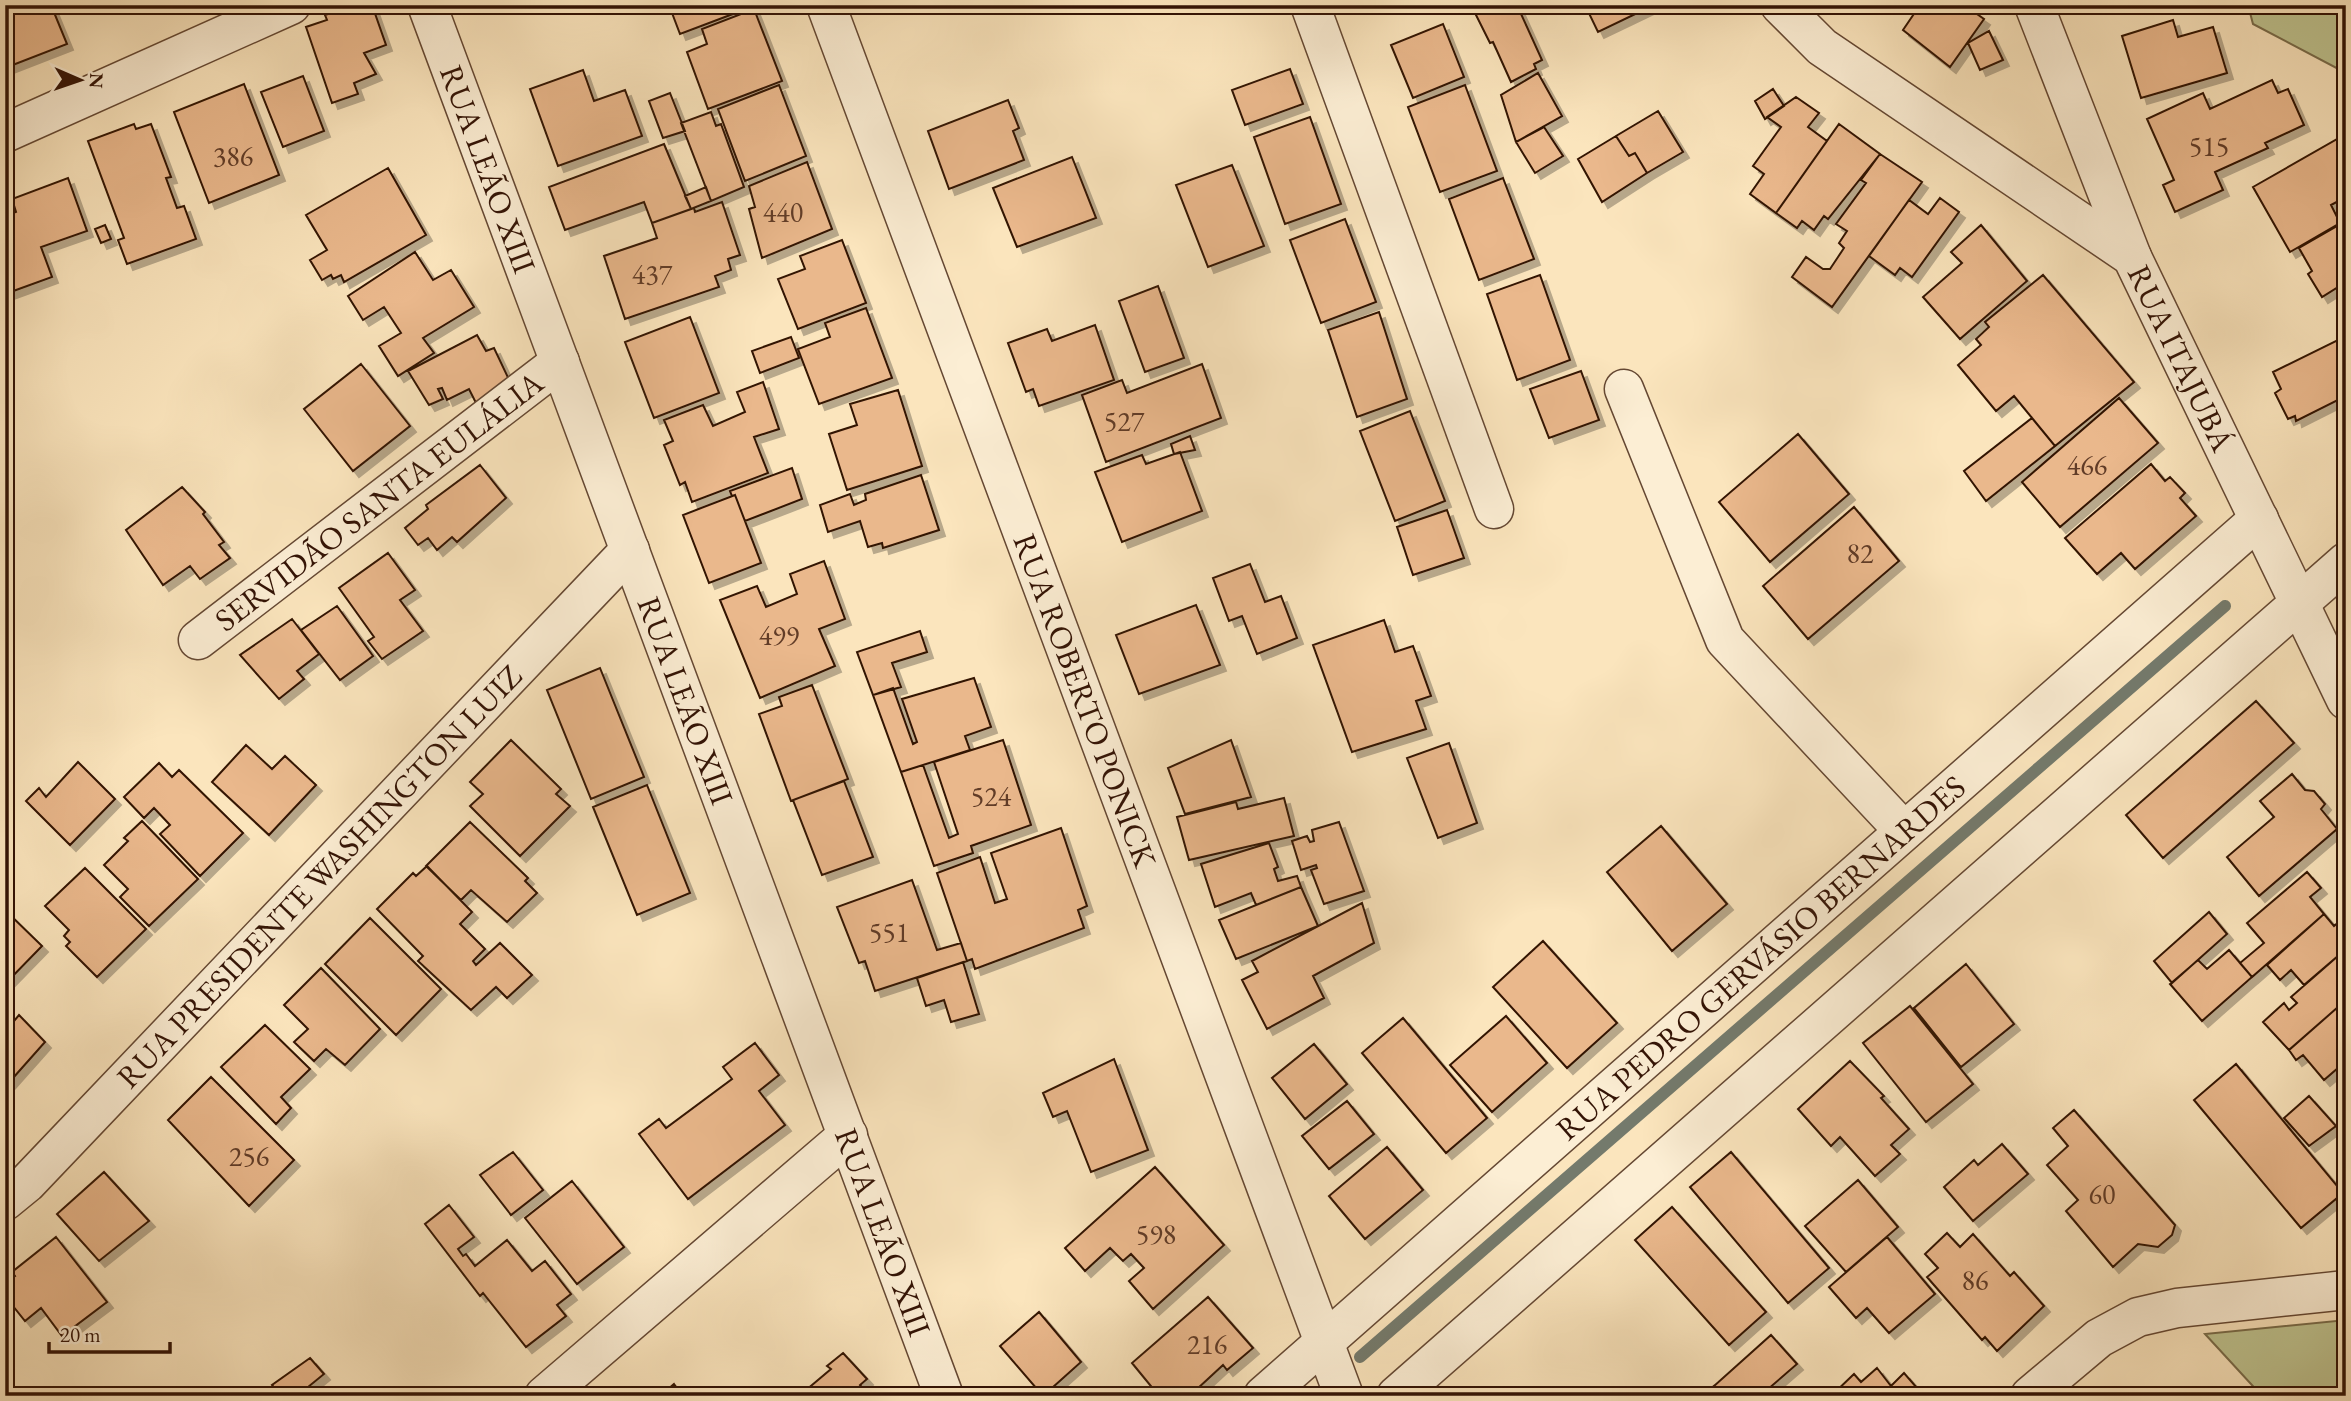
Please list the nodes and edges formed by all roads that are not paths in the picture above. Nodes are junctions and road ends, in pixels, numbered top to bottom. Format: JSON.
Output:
{"nodes":[{"id":1,"x":291,"y":5,"type":"edge"},
{"id":2,"x":427,"y":5,"type":"edge"},
{"id":3,"x":826,"y":5,"type":"edge"},
{"id":4,"x":1310,"y":5,"type":"edge"},
{"id":5,"x":1780,"y":5,"type":"edge"},
{"id":6,"x":2034,"y":5,"type":"edge"},
{"id":7,"x":5,"y":133,"type":"edge"},
{"id":8,"x":2132,"y":257,"type":"junction"},
{"id":9,"x":560,"y":362,"type":"junction"},
{"id":10,"x":1624,"y":389,"type":"dead end"},
{"id":11,"x":1494,"y":509,"type":"dead end"},
{"id":12,"x":2259,"y":519,"type":"junction"},
{"id":13,"x":630,"y":550,"type":"junction"},
{"id":14,"x":2346,"y":562,"type":"edge"},
{"id":15,"x":2298,"y":601,"type":"junction"},
{"id":16,"x":198,"y":640,"type":"dead end"},
{"id":17,"x":2346,"y":700,"type":"edge"},
{"id":18,"x":1904,"y":831,"type":"junction"},
{"id":19,"x":848,"y":1136,"type":"junction"},
{"id":20,"x":5,"y":1201,"type":"edge"},
{"id":21,"x":2346,"y":1290,"type":"edge"},
{"id":22,"x":1324,"y":1343,"type":"junction"},
{"id":23,"x":544,"y":1396,"type":"edge"},
{"id":24,"x":944,"y":1396,"type":"edge"},
{"id":25,"x":1263,"y":1396,"type":"edge"},
{"id":26,"x":1344,"y":1396,"type":"edge"},
{"id":27,"x":1396,"y":1396,"type":"edge"},
{"id":28,"x":2030,"y":1396,"type":"edge"}],
"edges":[{"from":1,"to":7,"type":"street"},
{"from":2,"to":9,"type":"street","name":"RUA LEÃO XIII"},
{"from":3,"to":22,"type":"street","name":"RUA ROBERTO PONICK"},
{"from":4,"to":11,"type":"street"},
{"from":5,"to":8,"type":"street","name":"RUA ITAJUBÁ"},
{"from":6,"to":8,"type":"street"},
{"from":8,"to":12,"type":"street","name":"RUA ITAJUBÁ"},
{"from":9,"to":13,"type":"street","name":"RUA LEÃO XIII"},
{"from":9,"to":16,"type":"street","name":"SERVIDÃO SANTA EULÁLIA"},
{"from":10,"to":18,"type":"street"},
{"from":12,"to":15,"type":"street","name":"RUA ITAJUBÁ"},
{"from":12,"to":18,"type":"street","name":"RUA PEDRO GERVÁSIO BERNARDES"},
{"from":13,"to":19,"type":"street","name":"RUA LEÃO XIII"},
{"from":13,"to":20,"type":"street","name":"RUA PRESIDENTE WASHINGTON LUIZ"},
{"from":14,"to":15,"type":"street"},
{"from":15,"to":17,"type":"street","name":"RUA ITAJUBÁ"},
{"from":15,"to":27,"type":"street"},
{"from":18,"to":22,"type":"street","name":"RUA PEDRO GERVÁSIO BERNARDES"},
{"from":19,"to":23,"type":"street"},
{"from":19,"to":24,"type":"street","name":"RUA LEÃO XIII"},
{"from":21,"to":28,"type":"street"},
{"from":22,"to":25,"type":"street","name":"RUA PEDRO GERVÁSIO BERNARDES"},
{"from":22,"to":26,"type":"street","name":"RUA ROBERTO PONICK"}]}
